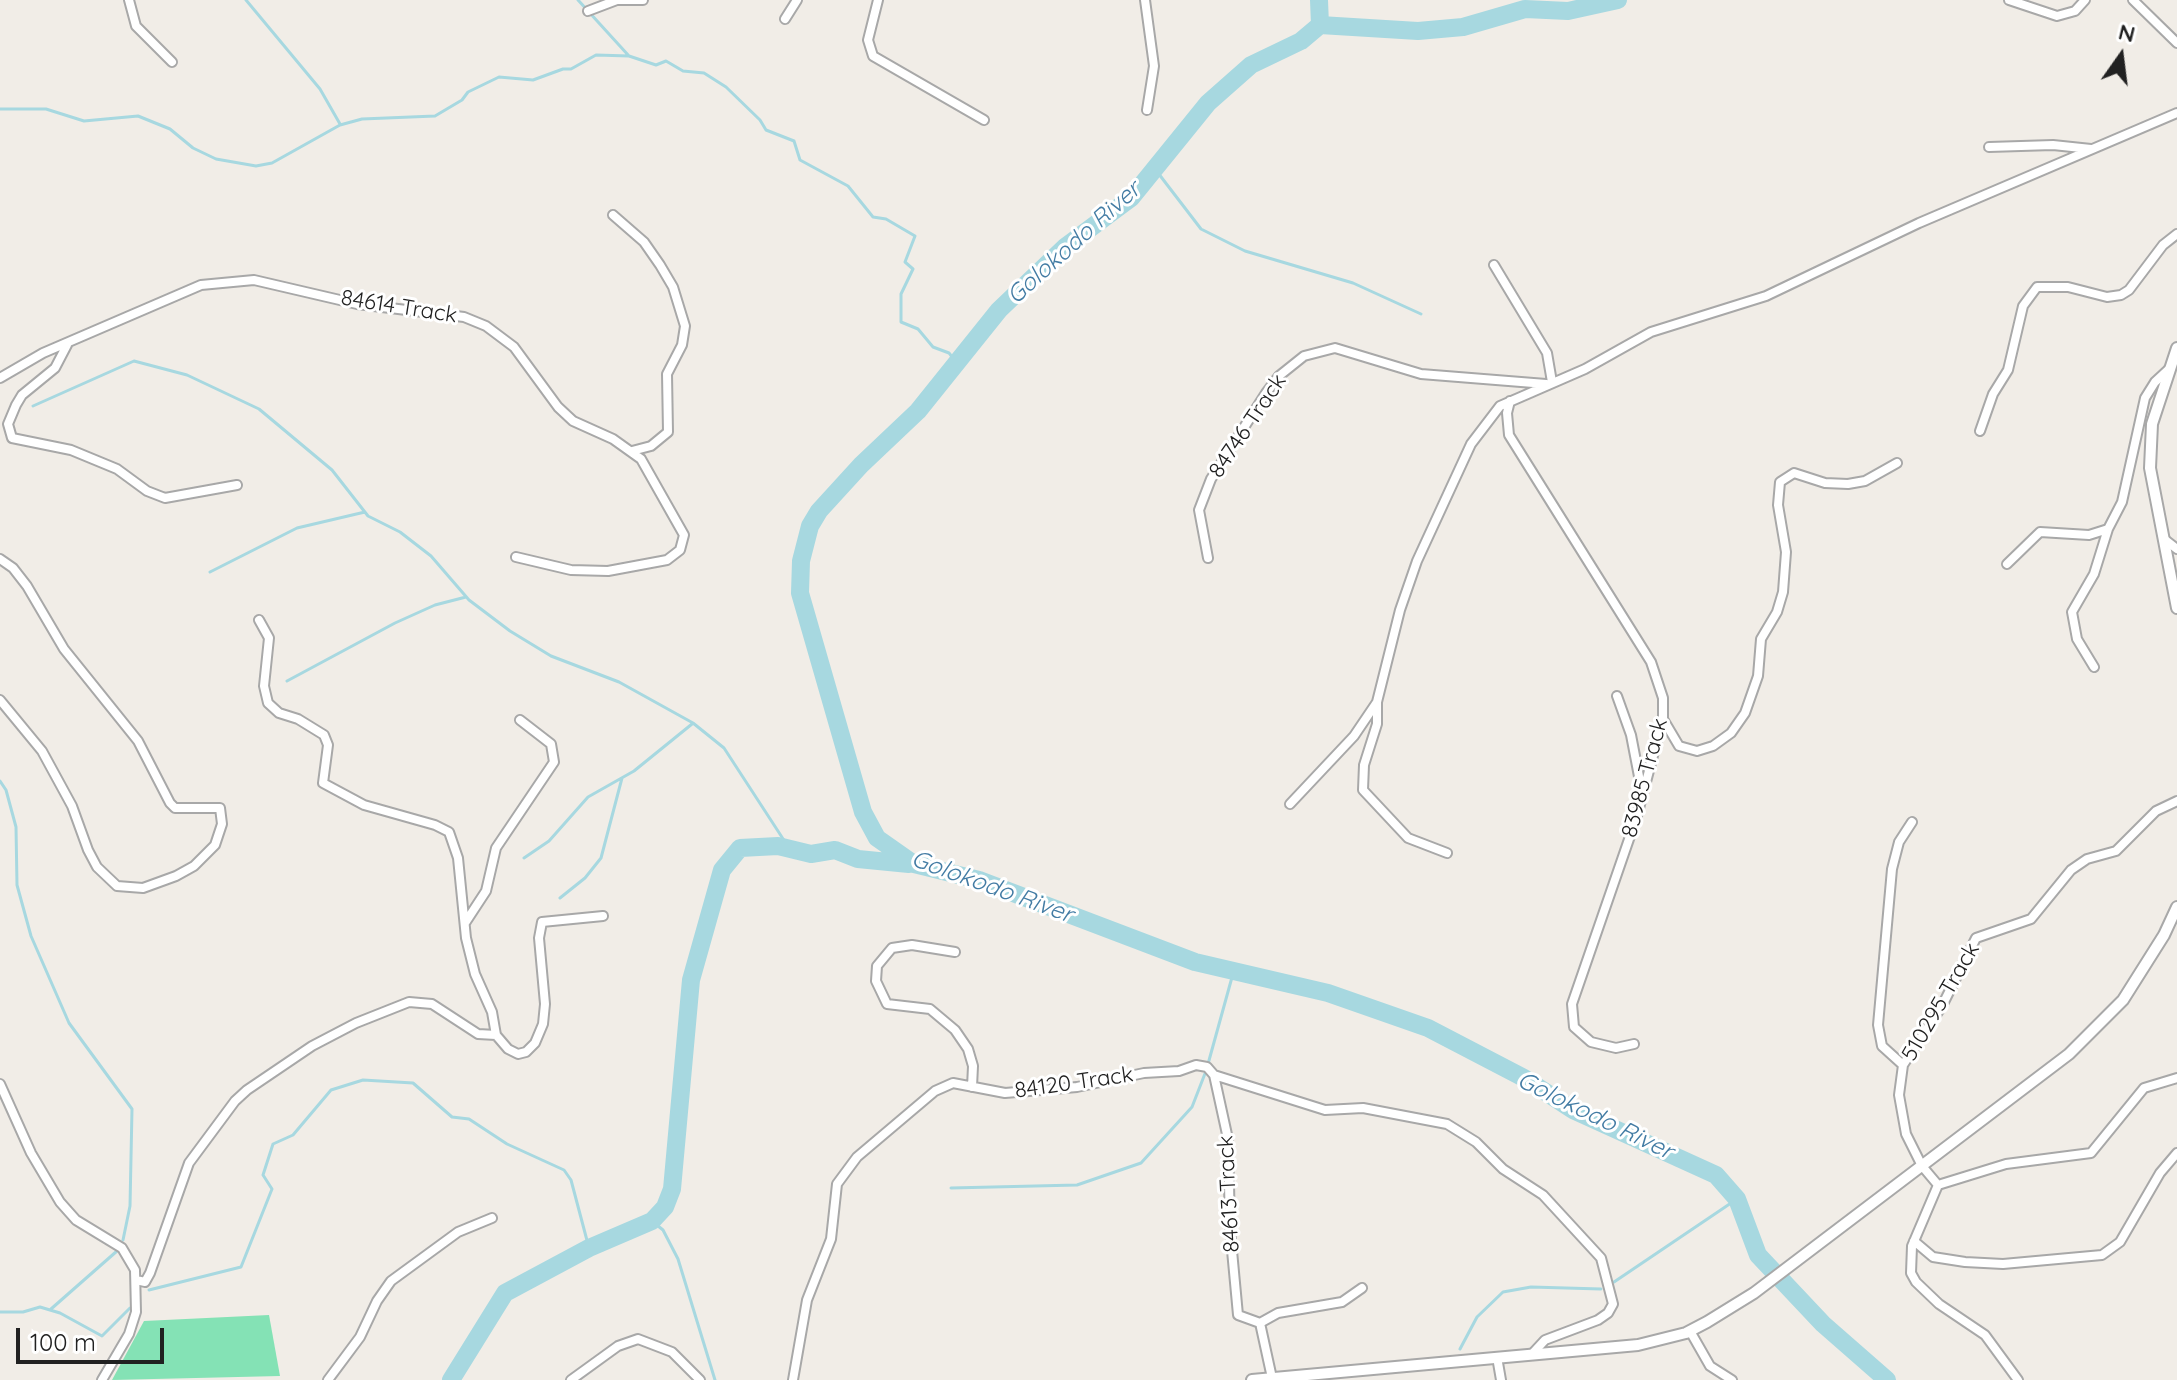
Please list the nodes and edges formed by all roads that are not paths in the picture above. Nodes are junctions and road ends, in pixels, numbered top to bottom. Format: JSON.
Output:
{"nodes":[{"id":1,"x":129,"y":0,"type":"edge"},
{"id":2,"x":643,"y":0,"type":"edge"},
{"id":3,"x":797,"y":0,"type":"edge"},
{"id":4,"x":878,"y":0,"type":"edge"},
{"id":5,"x":1145,"y":0,"type":"edge"},
{"id":6,"x":2009,"y":0,"type":"edge"},
{"id":7,"x":2085,"y":0,"type":"edge"},
{"id":8,"x":2133,"y":0,"type":"edge"},
{"id":9,"x":588,"y":11,"type":"dead end"},
{"id":10,"x":785,"y":19,"type":"dead end"},
{"id":11,"x":2177,"y":43,"type":"edge"},
{"id":12,"x":172,"y":62,"type":"dead end"},
{"id":13,"x":1147,"y":110,"type":"dead end"},
{"id":14,"x":2177,"y":113,"type":"edge"},
{"id":15,"x":984,"y":120,"type":"dead end"},
{"id":16,"x":1989,"y":147,"type":"dead end"},
{"id":17,"x":2093,"y":149,"type":"junction"},
{"id":18,"x":613,"y":215,"type":"dead end"},
{"id":19,"x":2177,"y":234,"type":"edge"},
{"id":20,"x":1494,"y":265,"type":"dead end"},
{"id":21,"x":68,"y":345,"type":"junction"},
{"id":22,"x":2177,"y":348,"type":"edge"},
{"id":23,"x":2168,"y":370,"type":"junction"},
{"id":24,"x":0,"y":378,"type":"edge"},
{"id":25,"x":1550,"y":383,"type":"junction"},
{"id":26,"x":1510,"y":401,"type":"junction"},
{"id":27,"x":1980,"y":431,"type":"dead end"},
{"id":28,"x":632,"y":451,"type":"junction"},
{"id":29,"x":1897,"y":463,"type":"dead end"},
{"id":30,"x":237,"y":485,"type":"dead end"},
{"id":31,"x":2108,"y":529,"type":"junction"},
{"id":32,"x":2163,"y":538,"type":"junction"},
{"id":33,"x":2177,"y":549,"type":"edge"},
{"id":34,"x":516,"y":557,"type":"dead end"},
{"id":35,"x":1208,"y":558,"type":"dead end"},
{"id":36,"x":0,"y":559,"type":"edge"},
{"id":37,"x":2007,"y":564,"type":"dead end"},
{"id":38,"x":2177,"y":608,"type":"edge"},
{"id":39,"x":259,"y":620,"type":"dead end"},
{"id":40,"x":2094,"y":667,"type":"dead end"},
{"id":41,"x":1617,"y":696,"type":"dead end"},
{"id":42,"x":0,"y":700,"type":"edge"},
{"id":43,"x":1377,"y":702,"type":"junction"},
{"id":44,"x":1663,"y":718,"type":"junction"},
{"id":45,"x":520,"y":720,"type":"dead end"},
{"id":46,"x":1643,"y":795,"type":"junction"},
{"id":47,"x":2177,"y":801,"type":"edge"},
{"id":48,"x":1290,"y":804,"type":"dead end"},
{"id":49,"x":1912,"y":822,"type":"dead end"},
{"id":50,"x":1447,"y":853,"type":"dead end"},
{"id":51,"x":2177,"y":907,"type":"edge"},
{"id":52,"x":603,"y":916,"type":"dead end"},
{"id":53,"x":464,"y":923,"type":"junction"},
{"id":54,"x":955,"y":952,"type":"dead end"},
{"id":55,"x":496,"y":1035,"type":"junction"},
{"id":56,"x":1634,"y":1044,"type":"dead end"},
{"id":57,"x":1903,"y":1065,"type":"junction"},
{"id":58,"x":1214,"y":1075,"type":"junction"},
{"id":59,"x":2177,"y":1078,"type":"edge"},
{"id":60,"x":0,"y":1084,"type":"edge"},
{"id":61,"x":972,"y":1087,"type":"junction"},
{"id":62,"x":2177,"y":1153,"type":"edge"},
{"id":63,"x":1922,"y":1166,"type":"junction"},
{"id":64,"x":1938,"y":1185,"type":"junction"},
{"id":65,"x":492,"y":1218,"type":"dead end"},
{"id":66,"x":1914,"y":1241,"type":"junction"},
{"id":67,"x":136,"y":1280,"type":"junction"},
{"id":68,"x":1362,"y":1288,"type":"dead end"},
{"id":69,"x":1260,"y":1323,"type":"junction"},
{"id":70,"x":1690,"y":1331,"type":"junction"},
{"id":71,"x":1532,"y":1354,"type":"junction"},
{"id":72,"x":1497,"y":1357,"type":"junction"},
{"id":73,"x":1716,"y":1376,"type":"edge"},
{"id":74,"x":1266,"y":1379,"type":"edge"},
{"id":75,"x":102,"y":1380,"type":"edge"},
{"id":76,"x":328,"y":1380,"type":"edge"},
{"id":77,"x":571,"y":1380,"type":"edge"},
{"id":78,"x":700,"y":1380,"type":"edge"},
{"id":79,"x":793,"y":1380,"type":"edge"},
{"id":80,"x":1252,"y":1380,"type":"edge"},
{"id":81,"x":1501,"y":1380,"type":"edge"},
{"id":82,"x":1732,"y":1380,"type":"edge"},
{"id":83,"x":2018,"y":1380,"type":"edge"}],
"edges":[{"from":1,"to":12,"type":"street"},
{"from":2,"to":9,"type":"street"},
{"from":3,"to":10,"type":"street"},
{"from":4,"to":15,"type":"street"},
{"from":5,"to":13,"type":"street"},
{"from":6,"to":7,"type":"street"},
{"from":8,"to":11,"type":"street"},
{"from":14,"to":17,"type":"street"},
{"from":16,"to":17,"type":"street"},
{"from":17,"to":25,"type":"street"},
{"from":18,"to":28,"type":"street"},
{"from":19,"to":27,"type":"street"},
{"from":20,"to":25,"type":"street"},
{"from":21,"to":24,"type":"street","name":"84614 Track"},
{"from":21,"to":28,"type":"street","name":"84614 Track"},
{"from":21,"to":30,"type":"street"},
{"from":22,"to":23,"type":"street"},
{"from":23,"to":31,"type":"street"},
{"from":23,"to":32,"type":"street"},
{"from":25,"to":26,"type":"street"},
{"from":25,"to":35,"type":"street","name":"84746 Track"},
{"from":26,"to":43,"type":"street"},
{"from":26,"to":44,"type":"street","name":"83985 Track"},
{"from":28,"to":34,"type":"street","name":"84614 Track"},
{"from":29,"to":44,"type":"street"},
{"from":31,"to":37,"type":"street"},
{"from":31,"to":40,"type":"street"},
{"from":32,"to":33,"type":"street"},
{"from":32,"to":38,"type":"street"},
{"from":36,"to":42,"type":"street"},
{"from":39,"to":53,"type":"street"},
{"from":41,"to":46,"type":"street"},
{"from":43,"to":48,"type":"street"},
{"from":43,"to":50,"type":"street"},
{"from":44,"to":46,"type":"street","name":"83985 Track"},
{"from":45,"to":53,"type":"street"},
{"from":46,"to":56,"type":"street","name":"83985 Track"},
{"from":47,"to":57,"type":"street","name":"510295 Track"},
{"from":49,"to":57,"type":"street"},
{"from":51,"to":63,"type":"street"},
{"from":52,"to":55,"type":"street"},
{"from":53,"to":55,"type":"street"},
{"from":54,"to":61,"type":"street"},
{"from":55,"to":67,"type":"street"},
{"from":57,"to":63,"type":"street","name":"510295 Track"},
{"from":58,"to":61,"type":"street","name":"84120 Track"},
{"from":58,"to":69,"type":"street","name":"84613 Track"},
{"from":58,"to":71,"type":"street","name":"84120 Track"},
{"from":59,"to":64,"type":"street"},
{"from":60,"to":67,"type":"street"},
{"from":61,"to":79,"type":"street","name":"84120 Track"},
{"from":62,"to":66,"type":"street"},
{"from":63,"to":64,"type":"street","name":"510295 Track"},
{"from":63,"to":70,"type":"street"},
{"from":64,"to":66,"type":"street"},
{"from":65,"to":76,"type":"street"},
{"from":66,"to":83,"type":"street"},
{"from":67,"to":75,"type":"street"},
{"from":68,"to":69,"type":"street"},
{"from":69,"to":74,"type":"street"},
{"from":70,"to":71,"type":"street"},
{"from":70,"to":73,"type":"street"},
{"from":71,"to":72,"type":"street"},
{"from":72,"to":74,"type":"street"},
{"from":72,"to":81,"type":"street"},
{"from":73,"to":82,"type":"street"},
{"from":74,"to":80,"type":"street"},
{"from":77,"to":78,"type":"street"}]}
